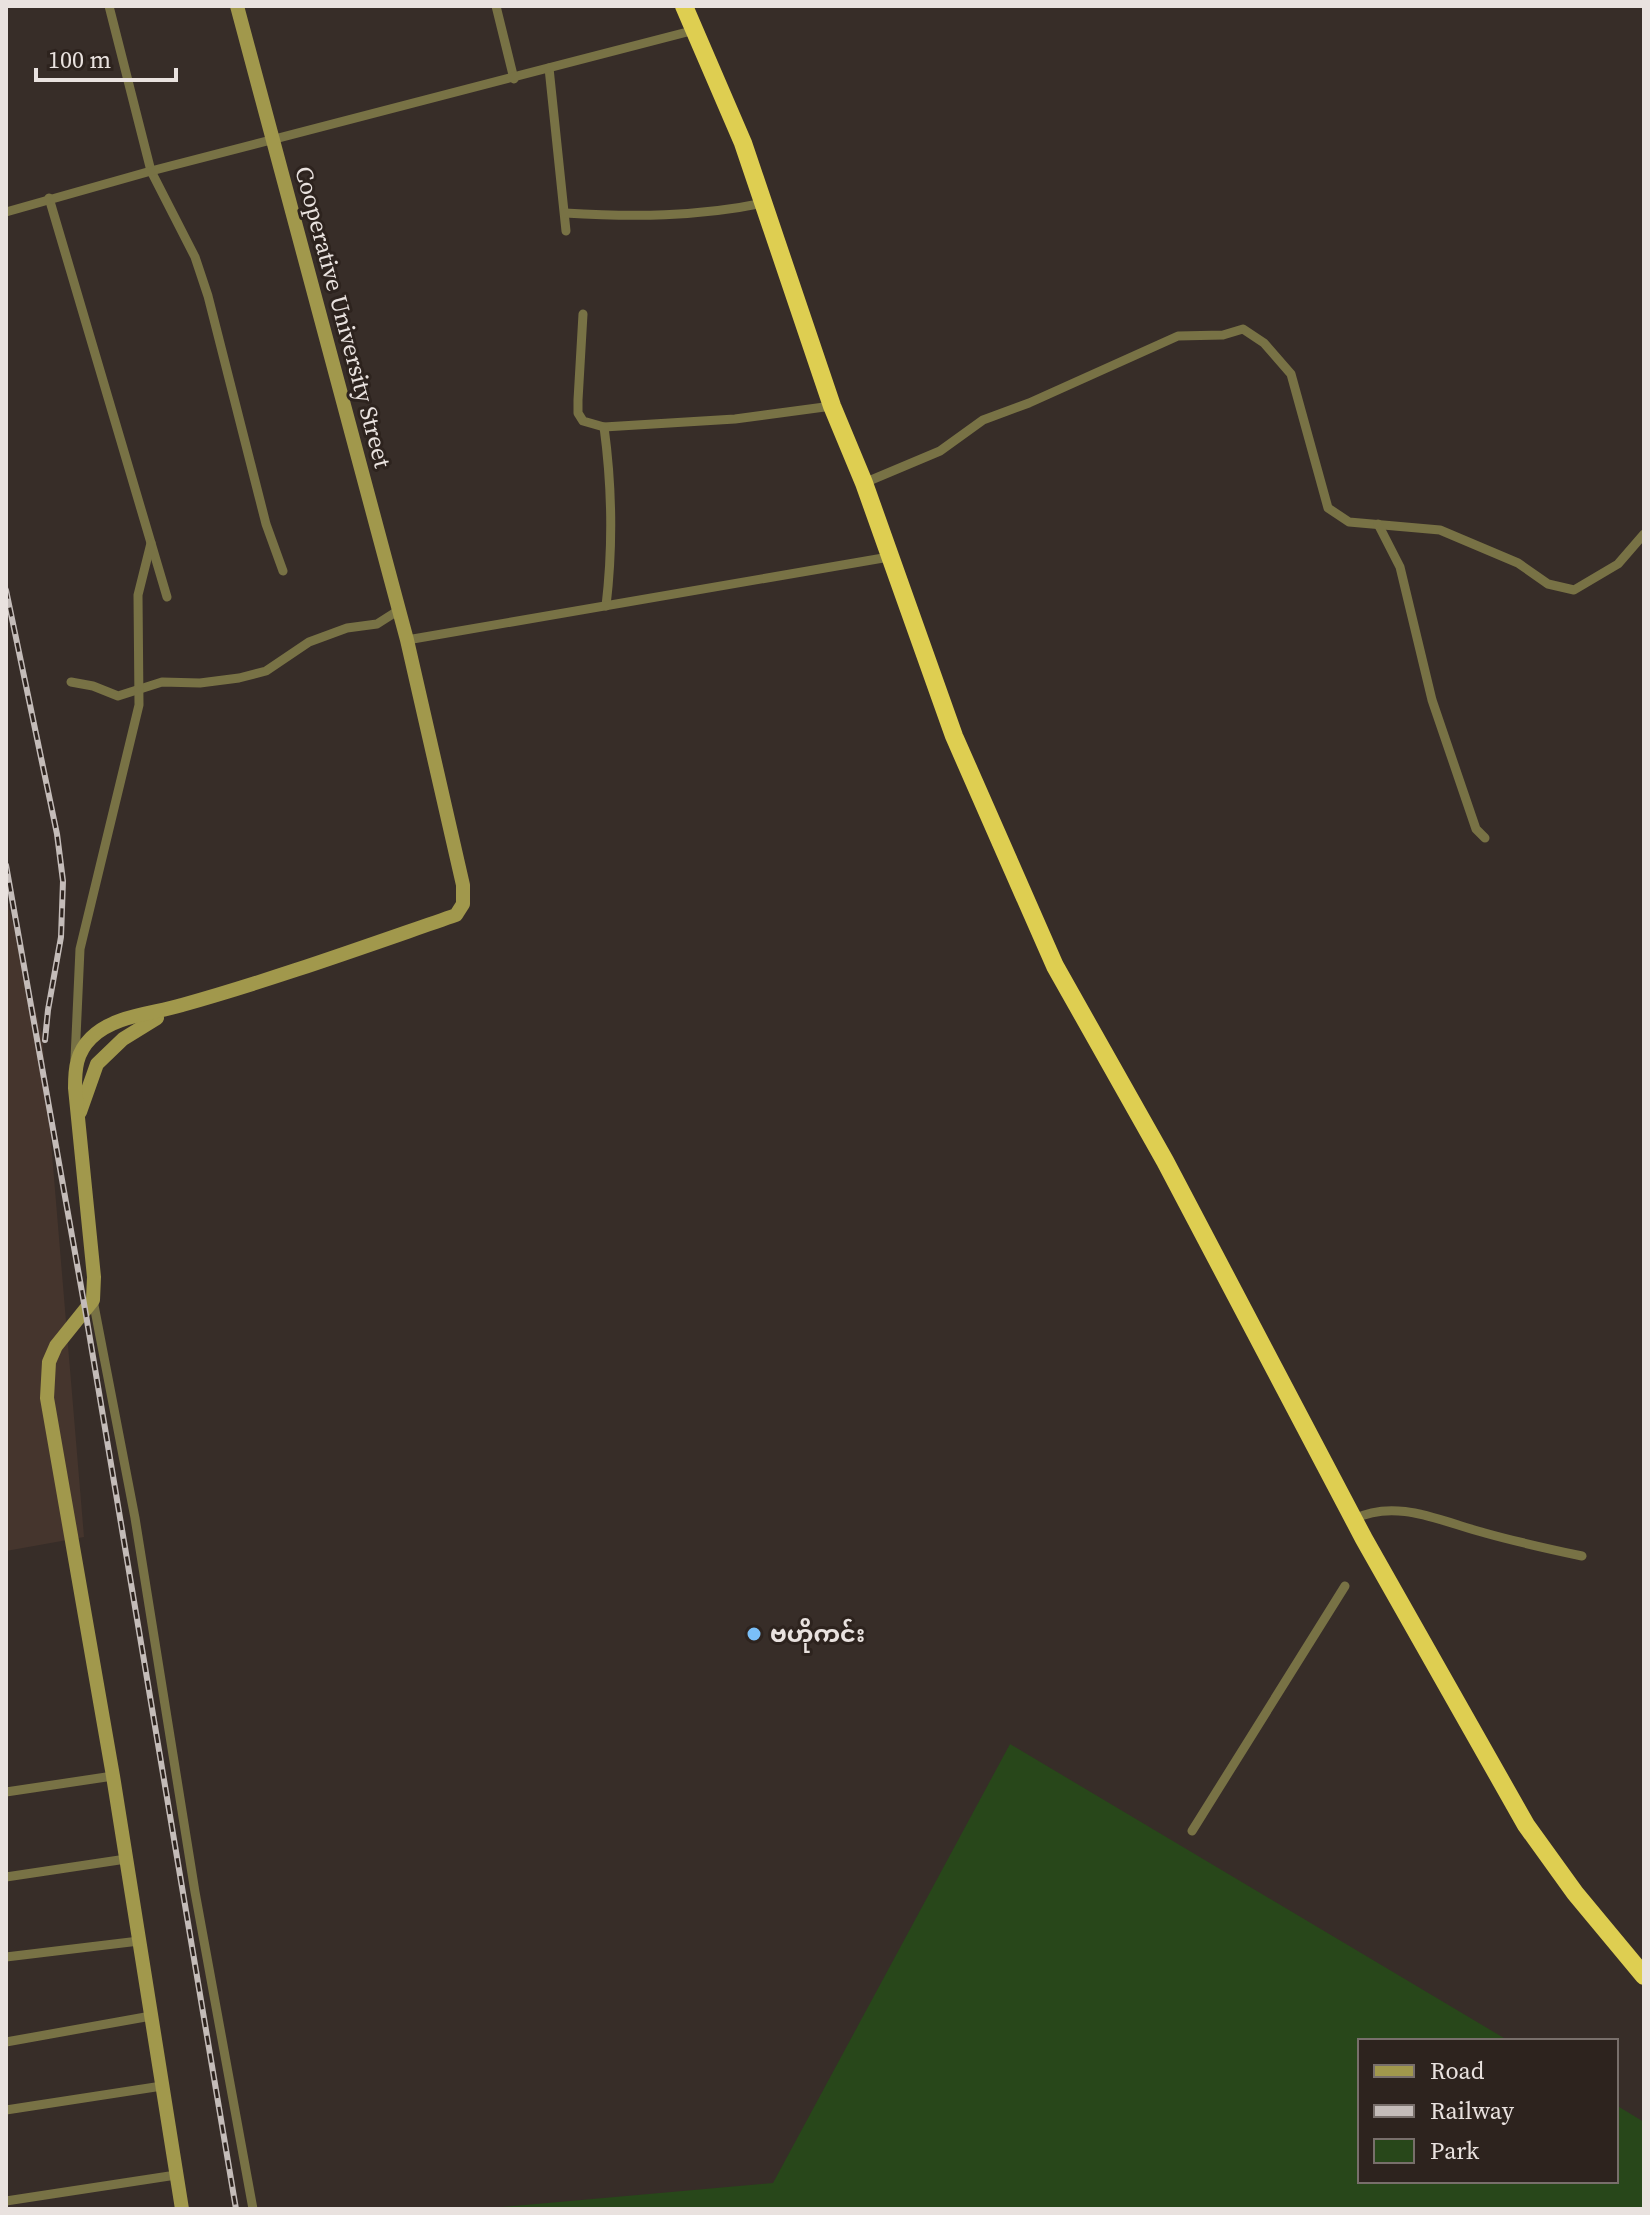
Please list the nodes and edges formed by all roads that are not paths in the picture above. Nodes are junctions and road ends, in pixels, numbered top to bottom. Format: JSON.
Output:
{"nodes":[{"id":1,"x":109,"y":6,"type":"edge"},
{"id":2,"x":237,"y":6,"type":"edge"},
{"id":3,"x":496,"y":6,"type":"edge"},
{"id":4,"x":684,"y":6,"type":"edge"},
{"id":5,"x":696,"y":30,"type":"junction"},
{"id":6,"x":549,"y":68,"type":"junction"},
{"id":7,"x":514,"y":79,"type":"junction"},
{"id":8,"x":272,"y":140,"type":"junction"},
{"id":9,"x":151,"y":171,"type":"junction"},
{"id":10,"x":49,"y":198,"type":"junction"},
{"id":11,"x":765,"y":203,"type":"junction"},
{"id":12,"x":6,"y":212,"type":"edge"},
{"id":13,"x":565,"y":213,"type":"junction"},
{"id":14,"x":566,"y":231,"type":"dead end"},
{"id":15,"x":583,"y":314,"type":"dead end"},
{"id":16,"x":832,"y":406,"type":"junction"},
{"id":17,"x":604,"y":427,"type":"junction"},
{"id":18,"x":864,"y":483,"type":"junction"},
{"id":19,"x":1378,"y":524,"type":"junction"},
{"id":20,"x":1644,"y":534,"type":"edge"},
{"id":21,"x":151,"y":543,"type":"junction"},
{"id":22,"x":889,"y":557,"type":"junction"},
{"id":23,"x":283,"y":571,"type":"dead end"},
{"id":24,"x":167,"y":597,"type":"dead end"},
{"id":25,"x":606,"y":606,"type":"junction"},
{"id":26,"x":399,"y":610,"type":"junction"},
{"id":27,"x":407,"y":640,"type":"junction"},
{"id":28,"x":71,"y":682,"type":"dead end"},
{"id":29,"x":140,"y":689,"type":"junction"},
{"id":30,"x":1485,"y":838,"type":"dead end"},
{"id":31,"x":182,"y":1006,"type":"junction"},
{"id":32,"x":75,"y":1064,"type":"junction"},
{"id":33,"x":79,"y":1117,"type":"junction"},
{"id":34,"x":93,"y":1300,"type":"junction"},
{"id":35,"x":1354,"y":1519,"type":"junction"},
{"id":36,"x":1582,"y":1556,"type":"dead end"},
{"id":37,"x":1345,"y":1586,"type":"dead end"},
{"id":38,"x":113,"y":1776,"type":"junction"},
{"id":39,"x":6,"y":1792,"type":"edge"},
{"id":40,"x":1192,"y":1831,"type":"dead end"},
{"id":41,"x":126,"y":1859,"type":"junction"},
{"id":42,"x":6,"y":1877,"type":"edge"},
{"id":43,"x":139,"y":1941,"type":"junction"},
{"id":44,"x":6,"y":1957,"type":"edge"},
{"id":45,"x":1644,"y":1976,"type":"edge"},
{"id":46,"x":151,"y":2016,"type":"junction"},
{"id":47,"x":6,"y":2042,"type":"edge"},
{"id":48,"x":162,"y":2086,"type":"junction"},
{"id":49,"x":6,"y":2110,"type":"edge"},
{"id":50,"x":176,"y":2175,"type":"junction"},
{"id":51,"x":6,"y":2201,"type":"edge"},
{"id":52,"x":182,"y":2209,"type":"edge"},
{"id":53,"x":253,"y":2209,"type":"edge"}],
"edges":[{"from":1,"to":9,"type":"street"},
{"from":2,"to":8,"type":"street","name":"Cooperative University Street"},
{"from":3,"to":7,"type":"street"},
{"from":4,"to":5,"type":"highway"},
{"from":5,"to":6,"type":"street"},
{"from":5,"to":11,"type":"highway"},
{"from":6,"to":7,"type":"street"},
{"from":6,"to":13,"type":"street"},
{"from":7,"to":8,"type":"street"},
{"from":8,"to":9,"type":"street"},
{"from":8,"to":26,"type":"street","name":"Cooperative University Street"},
{"from":9,"to":10,"type":"street"},
{"from":9,"to":23,"type":"street"},
{"from":10,"to":12,"type":"street"},
{"from":10,"to":21,"type":"street"},
{"from":11,"to":13,"type":"street"},
{"from":11,"to":16,"type":"highway"},
{"from":13,"to":14,"type":"street"},
{"from":15,"to":17,"type":"street"},
{"from":16,"to":17,"type":"street"},
{"from":16,"to":18,"type":"highway"},
{"from":17,"to":25,"type":"street"},
{"from":18,"to":19,"type":"street"},
{"from":18,"to":22,"type":"highway"},
{"from":19,"to":20,"type":"street"},
{"from":19,"to":30,"type":"street"},
{"from":21,"to":24,"type":"street"},
{"from":21,"to":29,"type":"street"},
{"from":22,"to":25,"type":"street"},
{"from":22,"to":35,"type":"highway"},
{"from":25,"to":27,"type":"street"},
{"from":26,"to":27,"type":"street","name":"Cooperative University Street"},
{"from":26,"to":29,"type":"street"},
{"from":27,"to":31,"type":"street","name":"Cooperative University Street"},
{"from":28,"to":29,"type":"street"},
{"from":29,"to":32,"type":"street"},
{"from":31,"to":32,"type":"street"},
{"from":31,"to":33,"type":"street"},
{"from":32,"to":33,"type":"street"},
{"from":33,"to":34,"type":"street"},
{"from":34,"to":38,"type":"street"},
{"from":34,"to":53,"type":"street"},
{"from":35,"to":36,"type":"street"},
{"from":35,"to":45,"type":"highway"},
{"from":37,"to":40,"type":"street"},
{"from":38,"to":39,"type":"street"},
{"from":38,"to":41,"type":"street"},
{"from":41,"to":42,"type":"street"},
{"from":41,"to":43,"type":"street"},
{"from":43,"to":44,"type":"street"},
{"from":43,"to":46,"type":"street"},
{"from":46,"to":47,"type":"street"},
{"from":46,"to":48,"type":"street"},
{"from":48,"to":49,"type":"street"},
{"from":48,"to":50,"type":"street"},
{"from":50,"to":51,"type":"street"},
{"from":50,"to":52,"type":"street"}]}
